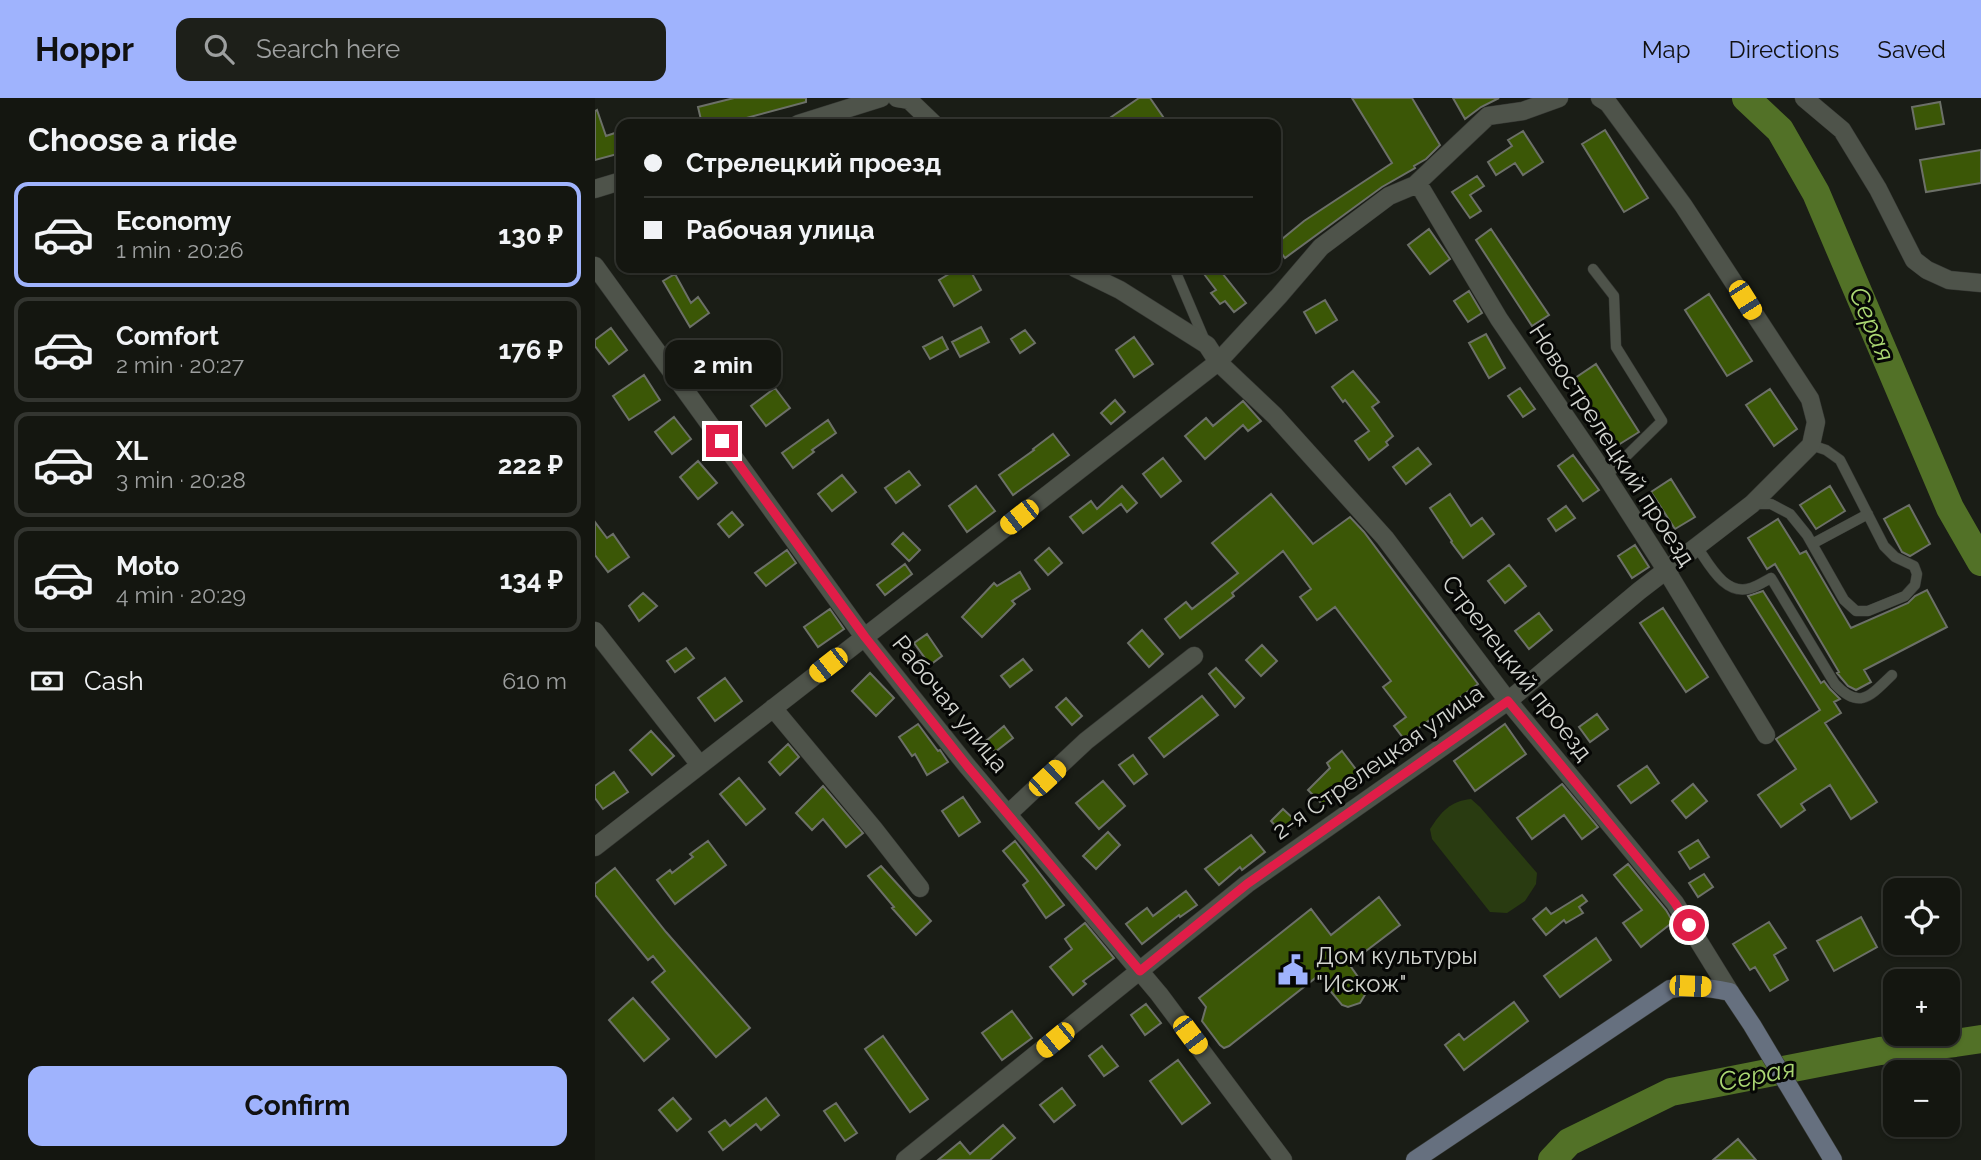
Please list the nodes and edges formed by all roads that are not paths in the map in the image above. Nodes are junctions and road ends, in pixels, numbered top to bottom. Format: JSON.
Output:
{"nodes":[{"id":1,"x":881,"y":98,"type":"edge"},
{"id":2,"x":897,"y":98,"type":"edge"},
{"id":3,"x":1559,"y":98,"type":"edge"},
{"id":4,"x":1600,"y":98,"type":"edge"},
{"id":5,"x":1804,"y":98,"type":"edge"},
{"id":6,"x":815,"y":119,"type":"edge"},
{"id":7,"x":929,"y":119,"type":"edge"},
{"id":8,"x":616,"y":183,"type":"edge"},
{"id":9,"x":1415,"y":185,"type":"junction"},
{"id":10,"x":595,"y":189,"type":"edge"},
{"id":11,"x":595,"y":268,"type":"edge"},
{"id":12,"x":1593,"y":269,"type":"dead end"},
{"id":13,"x":1085,"y":273,"type":"edge"},
{"id":14,"x":1176,"y":273,"type":"edge"},
{"id":15,"x":1981,"y":283,"type":"edge"},
{"id":16,"x":1207,"y":345,"type":"junction"},
{"id":17,"x":1218,"y":362,"type":"junction"},
{"id":18,"x":1811,"y":445,"type":"junction"},
{"id":19,"x":1606,"y":475,"type":"junction"},
{"id":20,"x":1752,"y":504,"type":"junction"},
{"id":21,"x":1868,"y":514,"type":"junction"},
{"id":22,"x":1812,"y":544,"type":"junction"},
{"id":23,"x":1697,"y":547,"type":"junction"},
{"id":24,"x":1666,"y":570,"type":"junction"},
{"id":25,"x":595,"y":631,"type":"edge"},
{"id":26,"x":865,"y":637,"type":"junction"},
{"id":27,"x":1194,"y":656,"type":"dead end"},
{"id":28,"x":1892,"y":675,"type":"dead end"},
{"id":29,"x":1508,"y":701,"type":"junction"},
{"id":30,"x":773,"y":708,"type":"junction"},
{"id":31,"x":1766,"y":735,"type":"dead end"},
{"id":32,"x":700,"y":765,"type":"junction"},
{"id":33,"x":1008,"y":814,"type":"junction"},
{"id":34,"x":595,"y":847,"type":"edge"},
{"id":35,"x":920,"y":888,"type":"dead end"},
{"id":36,"x":1140,"y":971,"type":"junction"},
{"id":37,"x":1730,"y":992,"type":"junction"},
{"id":38,"x":905,"y":1160,"type":"edge"},
{"id":39,"x":1283,"y":1160,"type":"edge"},
{"id":40,"x":1415,"y":1160,"type":"edge"},
{"id":41,"x":1833,"y":1160,"type":"edge"}],
"edges":[{"from":1,"to":6,"type":"street"},
{"from":2,"to":7,"type":"street"},
{"from":3,"to":9,"type":"street"},
{"from":4,"to":18,"type":"street"},
{"from":5,"to":15,"type":"street"},
{"from":8,"to":10,"type":"street"},
{"from":9,"to":17,"type":"street"},
{"from":9,"to":19,"type":"street","name":"Новострелецкий проезд"},
{"from":11,"to":26,"type":"street","name":"Рабочая улица"},
{"from":12,"to":19,"type":"lane"},
{"from":13,"to":16,"type":"street"},
{"from":14,"to":16,"type":"lane"},
{"from":16,"to":17,"type":"street","name":"Стрелецкий проезд"},
{"from":17,"to":26,"type":"street"},
{"from":17,"to":29,"type":"street","name":"Стрелецкий проезд"},
{"from":18,"to":20,"type":"street","name":"2-я Стрелецкая улица"},
{"from":18,"to":21,"type":"lane"},
{"from":19,"to":24,"type":"street","name":"Новострелецкий проезд"},
{"from":20,"to":22,"type":"lane"},
{"from":20,"to":23,"type":"street","name":"2-я Стрелецкая улица"},
{"from":21,"to":22,"type":"lane"},
{"from":21,"to":22,"type":"lane"},
{"from":23,"to":24,"type":"street","name":"2-я Стрелецкая улица"},
{"from":23,"to":28,"type":"lane"},
{"from":24,"to":29,"type":"street","name":"2-я Стрелецкая улица"},
{"from":24,"to":31,"type":"street","name":"Новострелецкий проезд"},
{"from":25,"to":32,"type":"street"},
{"from":26,"to":30,"type":"street"},
{"from":26,"to":33,"type":"street","name":"Рабочая улица"},
{"from":27,"to":33,"type":"street"},
{"from":29,"to":36,"type":"street","name":"2-я Стрелецкая улица"},
{"from":29,"to":37,"type":"street","name":"Стрелецкий проезд"},
{"from":30,"to":32,"type":"street"},
{"from":30,"to":35,"type":"street"},
{"from":32,"to":34,"type":"street"},
{"from":33,"to":36,"type":"street","name":"Рабочая улица"},
{"from":36,"to":38,"type":"street","name":"2-я Стрелецкая улица"},
{"from":36,"to":39,"type":"street","name":"Рабочая улица"},
{"from":37,"to":40,"type":"street"},
{"from":37,"to":41,"type":"street","name":"Стрелецкий проезд"}]}
